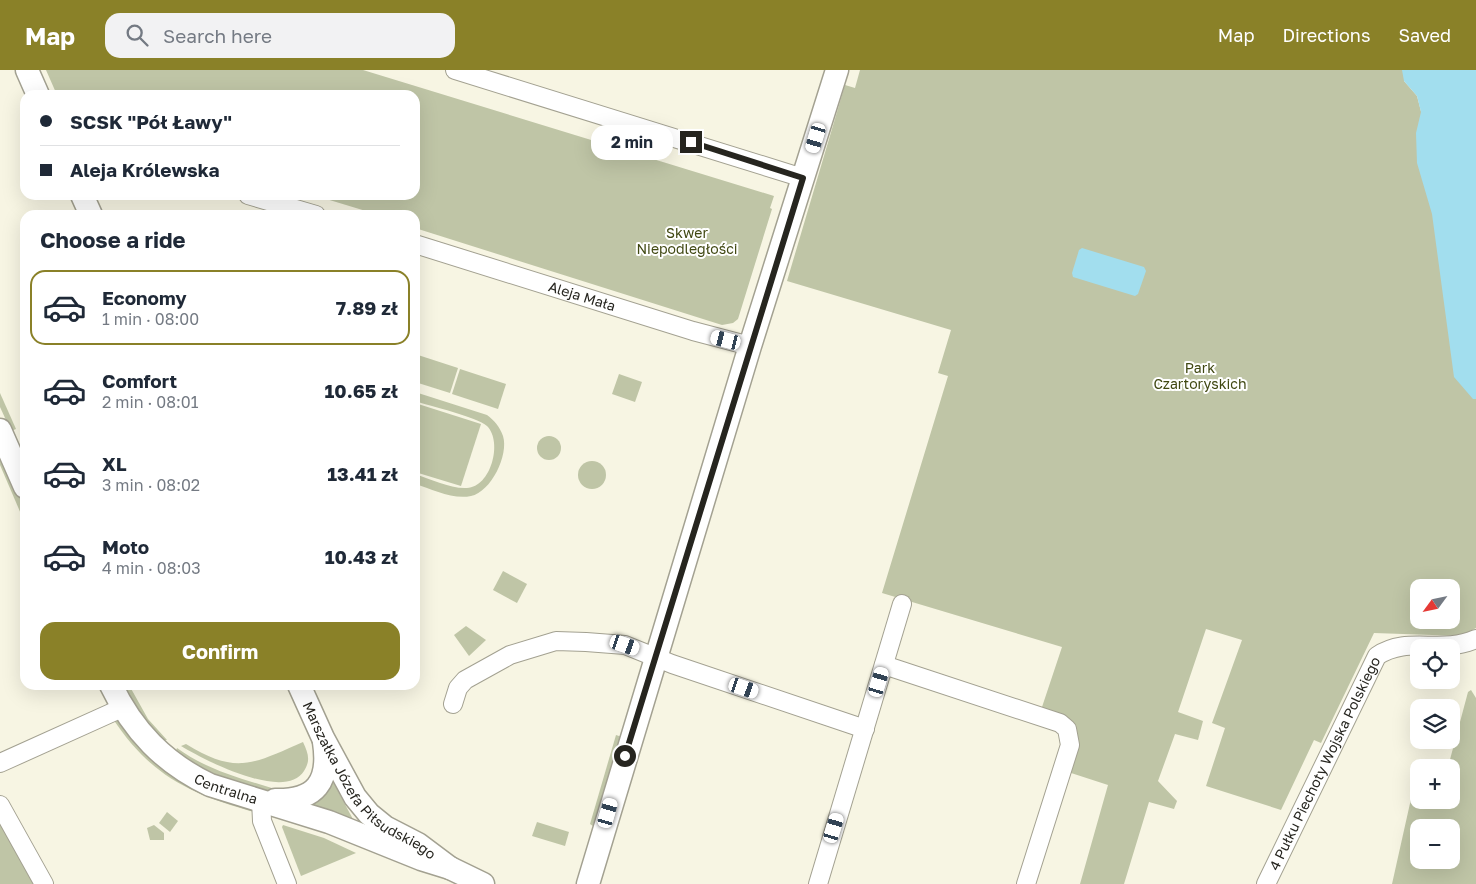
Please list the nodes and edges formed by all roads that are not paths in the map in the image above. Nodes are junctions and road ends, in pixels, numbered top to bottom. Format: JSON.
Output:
{"nodes":[{"id":1,"x":27,"y":70,"type":"edge"},
{"id":2,"x":455,"y":70,"type":"edge"},
{"id":3,"x":837,"y":70,"type":"edge"},
{"id":4,"x":36,"y":90,"type":"edge"},
{"id":5,"x":803,"y":178,"type":"junction"},
{"id":6,"x":265,"y":200,"type":"edge"},
{"id":7,"x":299,"y":210,"type":"edge"},
{"id":8,"x":420,"y":246,"type":"edge"},
{"id":9,"x":750,"y":346,"type":"junction"},
{"id":10,"x":1,"y":434,"type":"edge"},
{"id":11,"x":20,"y":476,"type":"edge"},
{"id":12,"x":902,"y":604,"type":"dead end"},
{"id":13,"x":1476,"y":639,"type":"edge"},
{"id":14,"x":655,"y":657,"type":"junction"},
{"id":15,"x":884,"y":665,"type":"junction"},
{"id":16,"x":114,"y":690,"type":"edge"},
{"id":17,"x":301,"y":690,"type":"edge"},
{"id":18,"x":453,"y":704,"type":"dead end"},
{"id":19,"x":122,"y":708,"type":"junction"},
{"id":20,"x":865,"y":729,"type":"junction"},
{"id":21,"x":323,"y":738,"type":"junction"},
{"id":22,"x":0,"y":763,"type":"edge"},
{"id":23,"x":262,"y":800,"type":"junction"},
{"id":24,"x":0,"y":805,"type":"edge"},
{"id":25,"x":377,"y":842,"type":"joint"},
{"id":26,"x":450,"y":868,"type":"junction"},
{"id":27,"x":44,"y":884,"type":"edge"},
{"id":28,"x":287,"y":884,"type":"edge"},
{"id":29,"x":483,"y":884,"type":"edge"},
{"id":30,"x":588,"y":884,"type":"edge"},
{"id":31,"x":818,"y":884,"type":"edge"},
{"id":32,"x":1026,"y":884,"type":"edge"},
{"id":33,"x":1266,"y":884,"type":"edge"}],
"edges":[{"from":1,"to":4,"type":"main road"},
{"from":2,"to":5,"type":"street"},
{"from":3,"to":5,"type":"main road"},
{"from":5,"to":9,"type":"main road"},
{"from":6,"to":7,"type":"street"},
{"from":8,"to":9,"type":"street","name":"Aleja Mała"},
{"from":9,"to":14,"type":"main road"},
{"from":10,"to":11,"type":"main road"},
{"from":12,"to":15,"type":"street"},
{"from":13,"to":33,"type":"street","name":"4 Pułku Piechoty Wojska Polskiego"},
{"from":14,"to":18,"type":"street"},
{"from":14,"to":20,"type":"street"},
{"from":14,"to":30,"type":"main road"},
{"from":15,"to":20,"type":"street"},
{"from":15,"to":32,"type":"street"},
{"from":16,"to":19,"type":"main road","name":"Centralna"},
{"from":17,"to":21,"type":"main road","name":"Marszałka Józefa Piłsudskiego"},
{"from":19,"to":22,"type":"street"},
{"from":19,"to":23,"type":"main road","name":"Centralna"},
{"from":20,"to":31,"type":"street"},
{"from":21,"to":23,"type":"main road"},
{"from":21,"to":26,"type":"main road","name":"Marszałka Józefa Piłsudskiego"},
{"from":23,"to":25,"type":"main road","name":"Centralna"},
{"from":23,"to":28,"type":"street"},
{"from":24,"to":27,"type":"street"},
{"from":25,"to":26,"type":"main road","name":"Marszałka Józefa Piłsudskiego"},
{"from":26,"to":29,"type":"main road","name":"Marszałka Józefa Piłsudskiego"}]}
